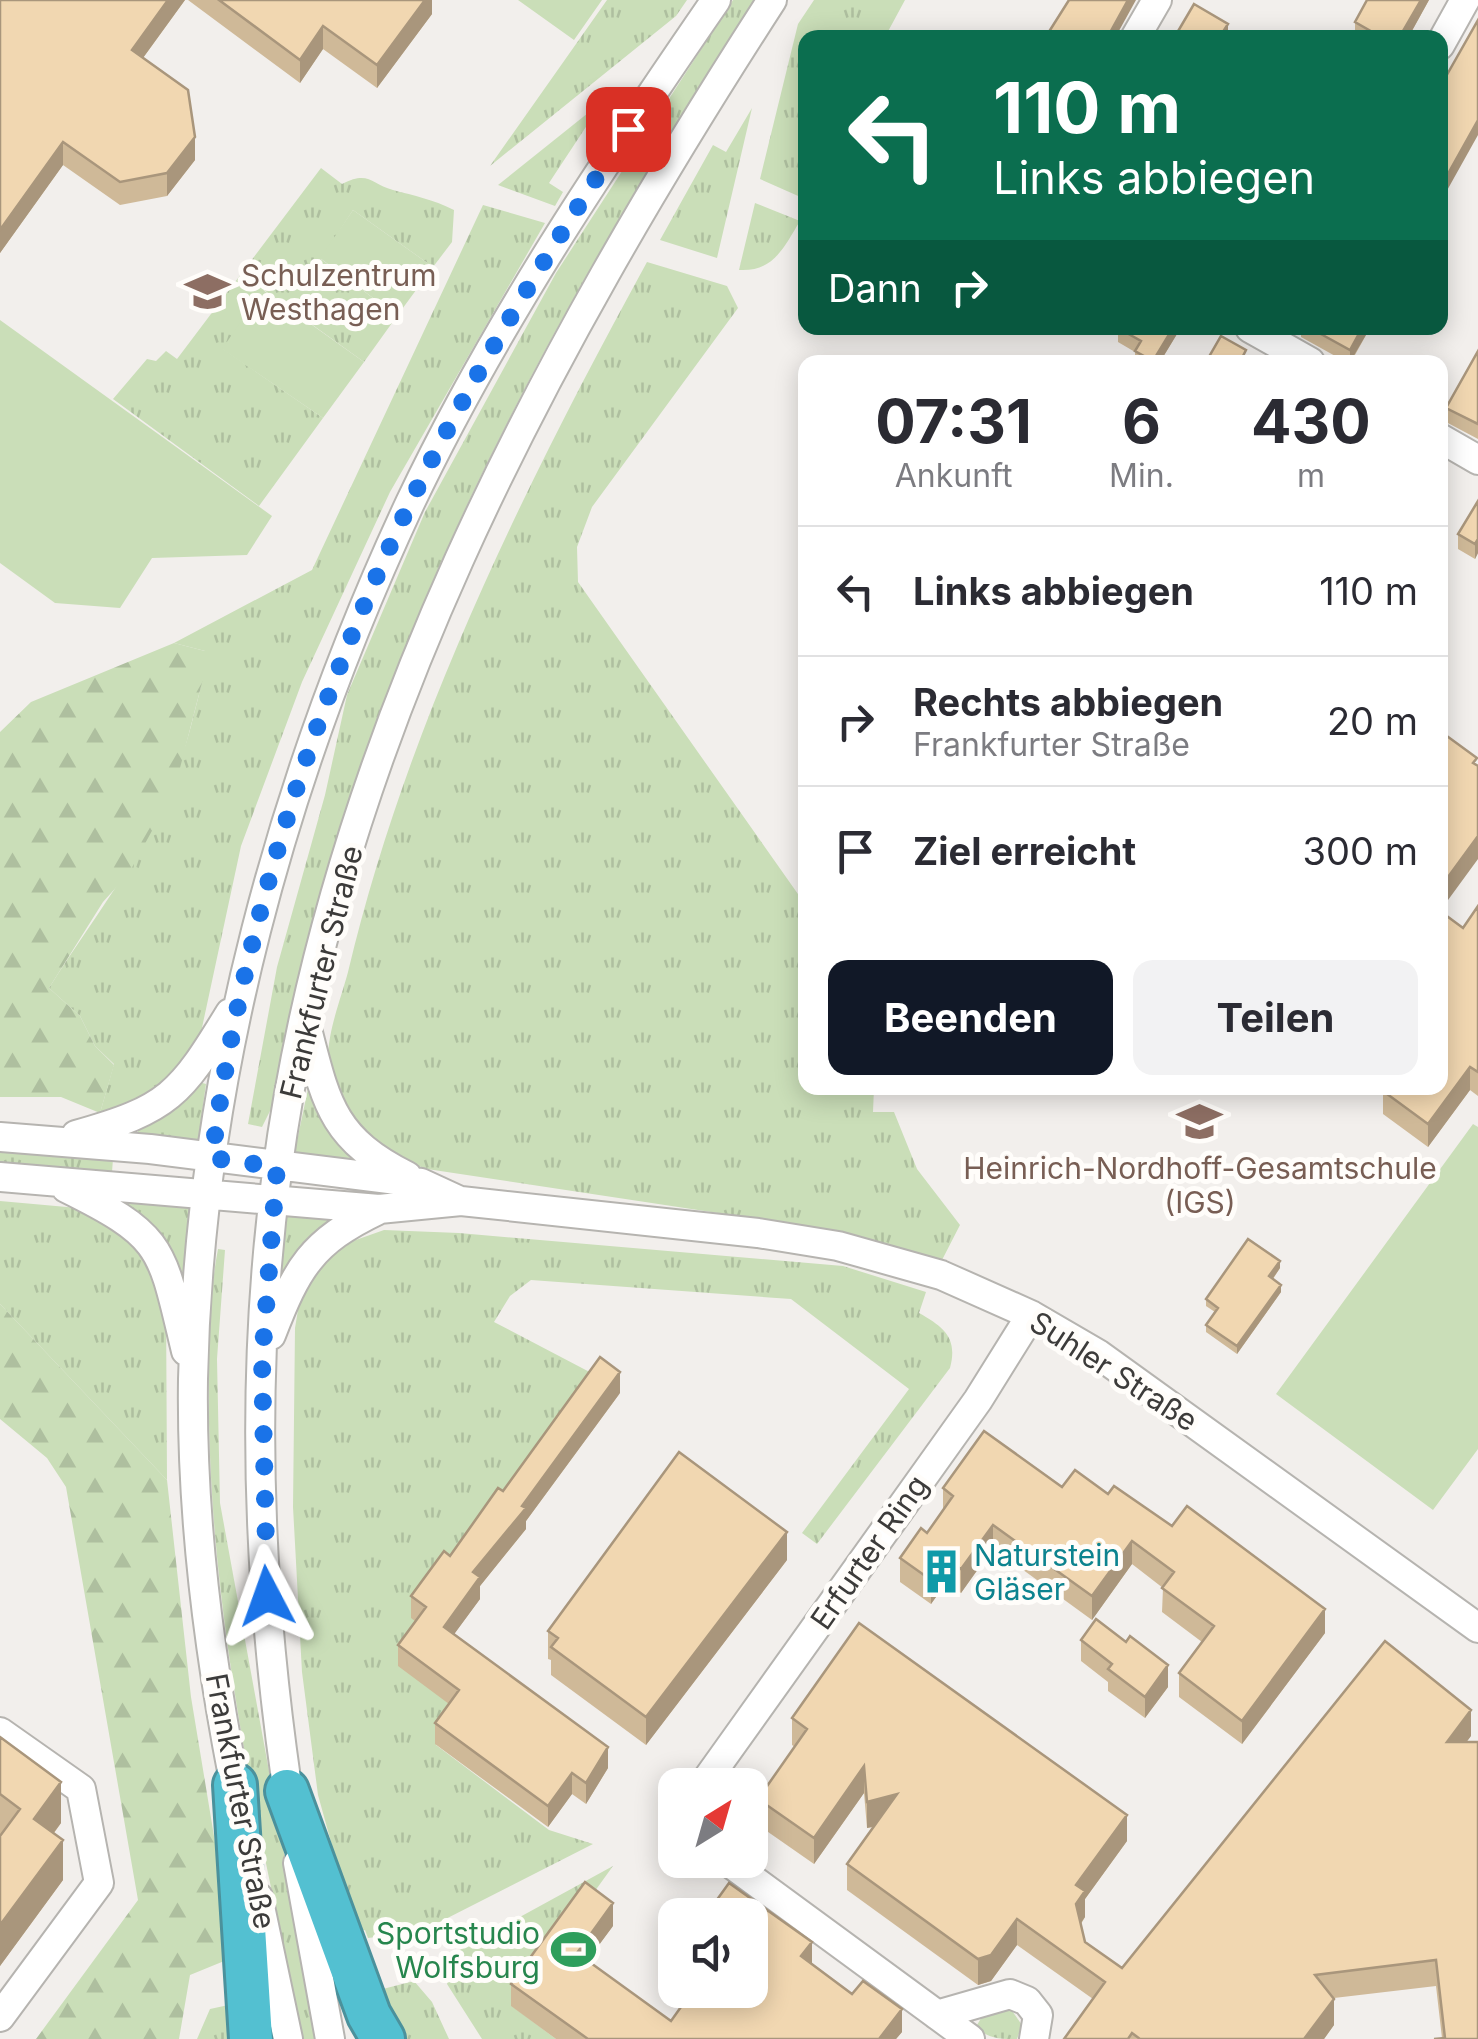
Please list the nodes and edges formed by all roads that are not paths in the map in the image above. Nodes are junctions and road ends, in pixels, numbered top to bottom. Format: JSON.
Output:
{"nodes":[{"id":1,"x":716,"y":0,"type":"edge"},
{"id":2,"x":772,"y":0,"type":"edge"},
{"id":3,"x":1157,"y":0,"type":"edge"},
{"id":4,"x":1466,"y":0,"type":"edge"},
{"id":5,"x":1140,"y":30,"type":"edge"},
{"id":6,"x":1448,"y":31,"type":"edge"},
{"id":7,"x":1271,"y":335,"type":"edge"},
{"id":8,"x":1300,"y":355,"type":"edge"},
{"id":9,"x":1448,"y":443,"type":"edge"},
{"id":10,"x":1478,"y":460,"type":"edge"},
{"id":11,"x":241,"y":994,"type":"junction"},
{"id":12,"x":304,"y":1018,"type":"junction"},
{"id":13,"x":0,"y":1136,"type":"edge"},
{"id":14,"x":58,"y":1140,"type":"junction"},
{"id":15,"x":212,"y":1158,"type":"junction"},
{"id":16,"x":277,"y":1167,"type":"junction"},
{"id":17,"x":0,"y":1178,"type":"edge"},
{"id":18,"x":51,"y":1180,"type":"junction"},
{"id":19,"x":422,"y":1183,"type":"junction"},
{"id":20,"x":206,"y":1195,"type":"junction"},
{"id":21,"x":273,"y":1200,"type":"junction"},
{"id":22,"x":461,"y":1201,"type":"junction"},
{"id":23,"x":379,"y":1210,"type":"junction"},
{"id":24,"x":1031,"y":1315,"type":"junction"},
{"id":25,"x":262,"y":1360,"type":"junction"},
{"id":26,"x":193,"y":1382,"type":"junction"},
{"id":27,"x":1478,"y":1627,"type":"edge"},
{"id":28,"x":0,"y":1732,"type":"edge"},
{"id":29,"x":714,"y":1768,"type":"edge"},
{"id":30,"x":235,"y":1785,"type":"junction"},
{"id":31,"x":288,"y":1792,"type":"junction"},
{"id":32,"x":751,"y":1878,"type":"edge"},
{"id":33,"x":937,"y":2015,"type":"junction"},
{"id":34,"x":0,"y":2018,"type":"edge"},
{"id":35,"x":251,"y":2039,"type":"edge"},
{"id":36,"x":288,"y":2039,"type":"edge"},
{"id":37,"x":330,"y":2039,"type":"edge"},
{"id":38,"x":383,"y":2039,"type":"edge"},
{"id":39,"x":970,"y":2039,"type":"edge"},
{"id":40,"x":1034,"y":2039,"type":"edge"}],
"edges":[{"from":1,"to":11,"type":"street","name":"Frankfurter Straße"},
{"from":2,"to":12,"type":"street","name":"Frankfurter Straße"},
{"from":3,"to":5,"type":"street"},
{"from":4,"to":6,"type":"street"},
{"from":7,"to":8,"type":"street"},
{"from":9,"to":10,"type":"street"},
{"from":11,"to":14,"type":"street"},
{"from":11,"to":15,"type":"street","name":"Frankfurter Straße"},
{"from":12,"to":16,"type":"street","name":"Frankfurter Straße"},
{"from":12,"to":19,"type":"street"},
{"from":13,"to":14,"type":"street","name":"Suhler Straße"},
{"from":14,"to":15,"type":"street","name":"Suhler Straße"},
{"from":15,"to":16,"type":"street","name":"Suhler Straße"},
{"from":15,"to":20,"type":"street","name":"Frankfurter Straße"},
{"from":16,"to":19,"type":"street","name":"Suhler Straße"},
{"from":16,"to":21,"type":"street","name":"Frankfurter Straße"},
{"from":17,"to":18,"type":"street","name":"Suhler Straße"},
{"from":18,"to":20,"type":"street","name":"Suhler Straße"},
{"from":18,"to":26,"type":"street"},
{"from":19,"to":22,"type":"street","name":"Suhler Straße"},
{"from":20,"to":21,"type":"street","name":"Suhler Straße"},
{"from":20,"to":26,"type":"street","name":"Frankfurter Straße"},
{"from":21,"to":23,"type":"street","name":"Suhler Straße"},
{"from":21,"to":25,"type":"street","name":"Frankfurter Straße"},
{"from":22,"to":23,"type":"street","name":"Suhler Straße"},
{"from":22,"to":24,"type":"street","name":"Suhler Straße"},
{"from":23,"to":25,"type":"street"},
{"from":24,"to":27,"type":"street","name":"Suhler Straße"},
{"from":24,"to":29,"type":"street","name":"Erfurter Ring"},
{"from":25,"to":31,"type":"street","name":"Frankfurter Straße"},
{"from":26,"to":30,"type":"street","name":"Frankfurter Straße"},
{"from":28,"to":34,"type":"street"},
{"from":30,"to":35,"type":"highway"},
{"from":30,"to":36,"type":"street","name":"Frankfurter Straße"},
{"from":31,"to":37,"type":"street","name":"Frankfurter Straße"},
{"from":31,"to":38,"type":"highway"},
{"from":32,"to":33,"type":"street"},
{"from":33,"to":39,"type":"street"},
{"from":33,"to":40,"type":"street"}]}
